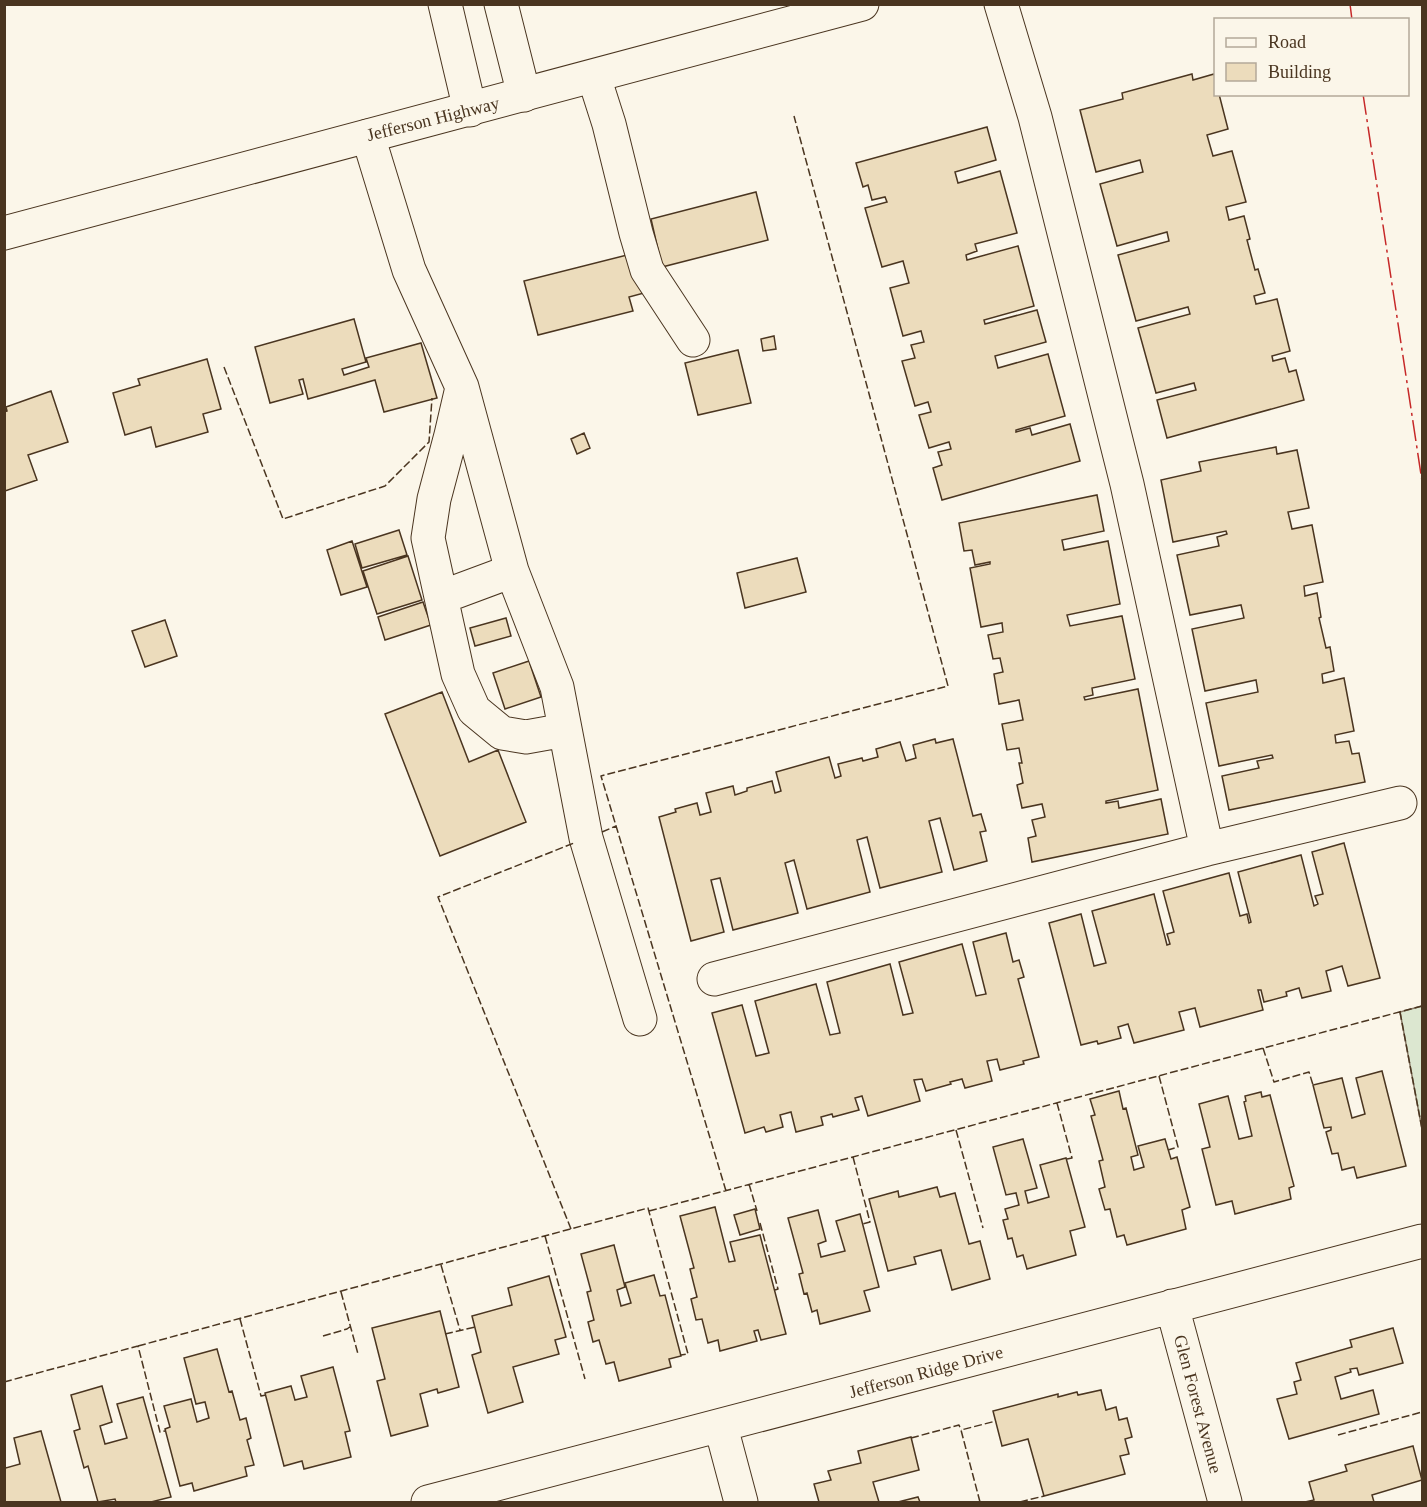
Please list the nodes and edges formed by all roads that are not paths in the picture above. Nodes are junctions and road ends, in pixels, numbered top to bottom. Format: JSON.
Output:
{"nodes":[{"id":1,"x":445,"y":4,"type":"edge"},
{"id":2,"x":501,"y":4,"type":"edge"},
{"id":3,"x":862,"y":4,"type":"edge"},
{"id":4,"x":1001,"y":4,"type":"edge"},
{"id":5,"x":594,"y":77,"type":"junction"},
{"id":6,"x":524,"y":96,"type":"junction"},
{"id":7,"x":470,"y":110,"type":"junction"},
{"id":8,"x":368,"y":136,"type":"junction"},
{"id":9,"x":4,"y":233,"type":"edge"},
{"id":10,"x":693,"y":340,"type":"dead end"},
{"id":11,"x":462,"y":387,"type":"junction"},
{"id":12,"x":512,"y":571,"type":"junction"},
{"id":13,"x":442,"y":597,"type":"junction"},
{"id":14,"x":565,"y":730,"type":"junction"},
{"id":15,"x":1400,"y":803,"type":"dead end"},
{"id":16,"x":1207,"y":849,"type":"junction"},
{"id":17,"x":714,"y":979,"type":"dead end"},
{"id":18,"x":640,"y":1019,"type":"dead end"},
{"id":19,"x":1422,"y":1241,"type":"edge"},
{"id":20,"x":1172,"y":1306,"type":"junction"},
{"id":21,"x":720,"y":1427,"type":"junction"},
{"id":22,"x":428,"y":1503,"type":"edge"},
{"id":23,"x":741,"y":1503,"type":"edge"},
{"id":24,"x":1225,"y":1503,"type":"edge"}],
"edges":[{"from":1,"to":7,"type":"street"},
{"from":2,"to":6,"type":"street"},
{"from":3,"to":5,"type":"street","name":"Jefferson Highway"},
{"from":4,"to":16,"type":"street"},
{"from":5,"to":6,"type":"street","name":"Jefferson Highway"},
{"from":5,"to":10,"type":"street"},
{"from":6,"to":7,"type":"street","name":"Jefferson Highway"},
{"from":7,"to":8,"type":"street","name":"Jefferson Highway"},
{"from":8,"to":9,"type":"street","name":"Jefferson Highway"},
{"from":8,"to":11,"type":"street"},
{"from":11,"to":12,"type":"street"},
{"from":11,"to":13,"type":"street"},
{"from":12,"to":13,"type":"street"},
{"from":12,"to":14,"type":"street"},
{"from":13,"to":14,"type":"street"},
{"from":14,"to":18,"type":"street"},
{"from":15,"to":16,"type":"street"},
{"from":16,"to":17,"type":"street"},
{"from":19,"to":20,"type":"street","name":"Jefferson Ridge Drive"},
{"from":20,"to":21,"type":"street","name":"Jefferson Ridge Drive"},
{"from":20,"to":24,"type":"street","name":"Glen Forest Avenue"},
{"from":21,"to":22,"type":"street","name":"Jefferson Ridge Drive"},
{"from":21,"to":23,"type":"street"}]}
